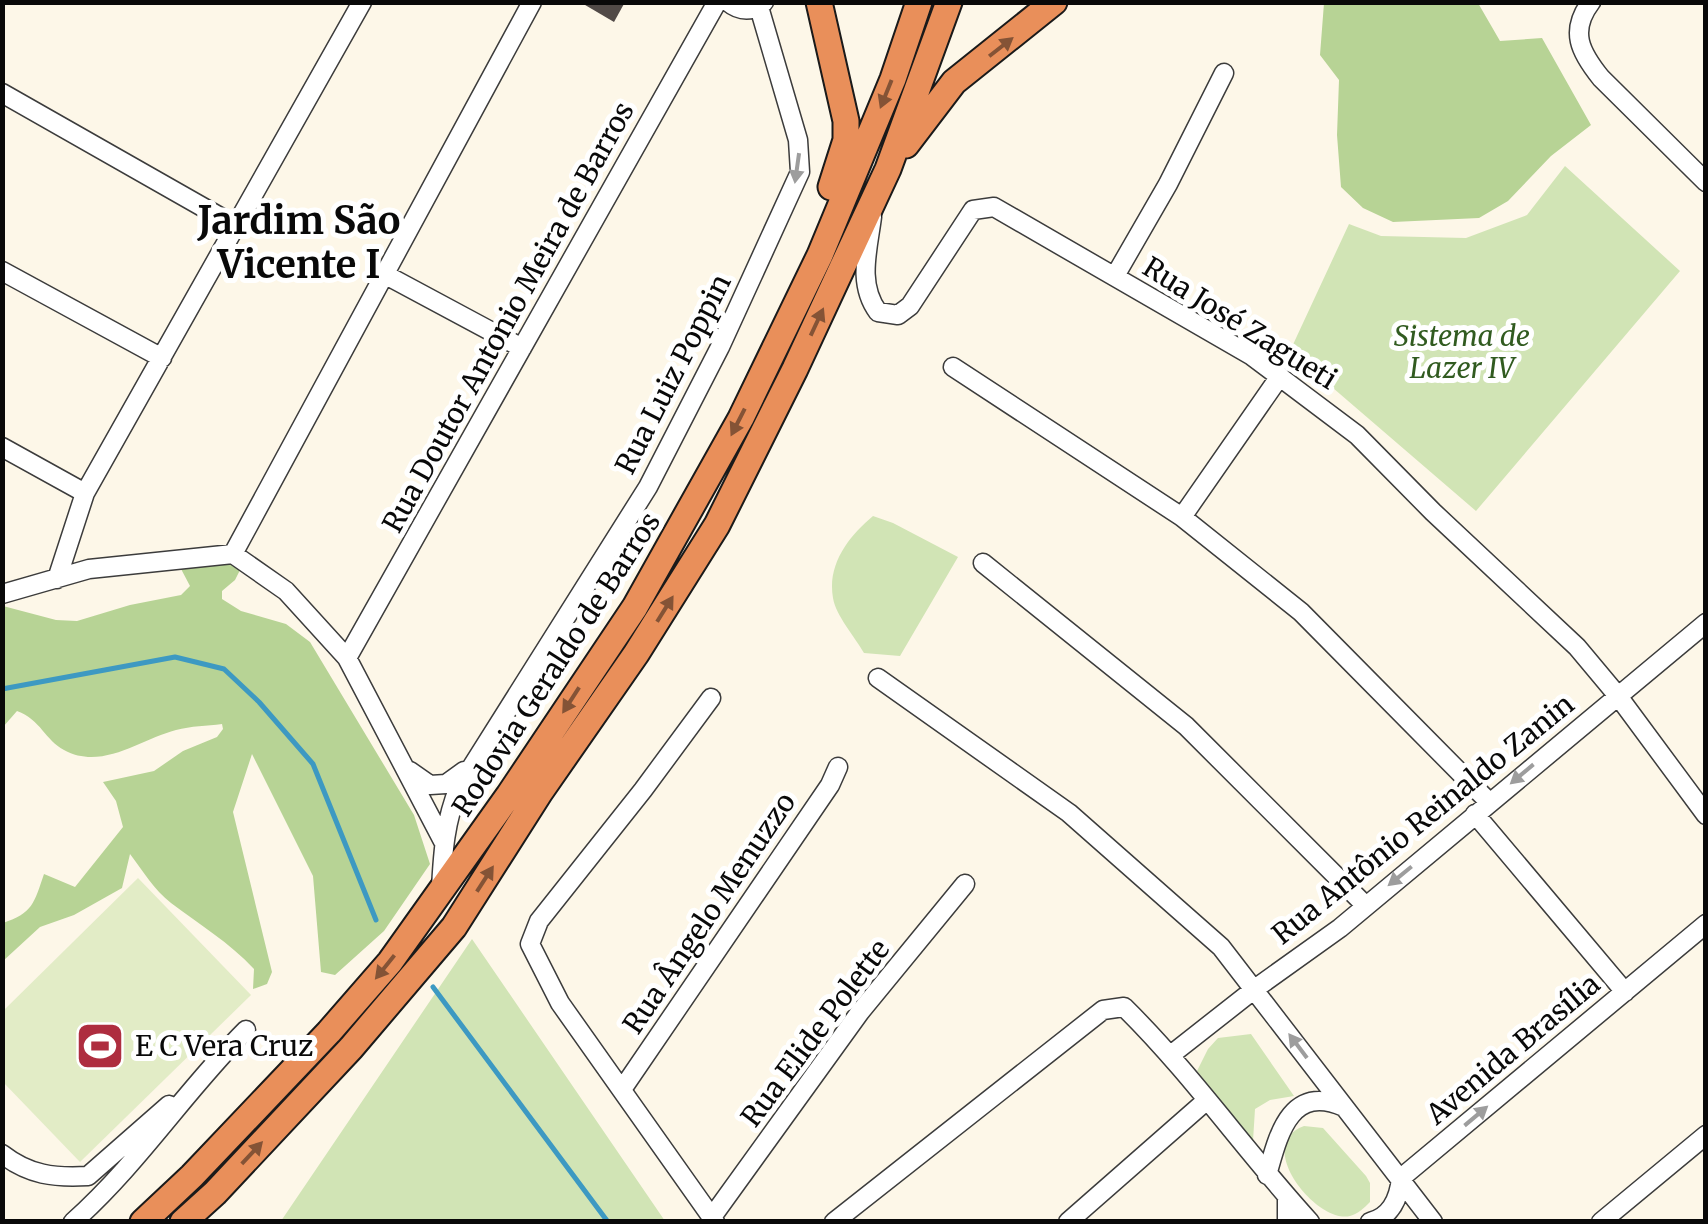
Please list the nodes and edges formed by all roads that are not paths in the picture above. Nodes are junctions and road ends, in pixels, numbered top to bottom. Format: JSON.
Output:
{"nodes":[{"id":1,"x":362,"y":2,"type":"edge"},
{"id":2,"x":532,"y":2,"type":"edge"},
{"id":3,"x":717,"y":2,"type":"edge"},
{"id":4,"x":728,"y":2,"type":"edge"},
{"id":5,"x":818,"y":2,"type":"edge"},
{"id":6,"x":920,"y":2,"type":"edge"},
{"id":7,"x":949,"y":2,"type":"edge"},
{"id":8,"x":1054,"y":2,"type":"edge"},
{"id":9,"x":1591,"y":2,"type":"edge"},
{"id":10,"x":761,"y":5,"type":"edge"},
{"id":11,"x":1224,"y":73,"type":"dead end"},
{"id":12,"x":2,"y":93,"type":"edge"},
{"id":13,"x":888,"y":169,"type":"junction"},
{"id":14,"x":1706,"y":182,"type":"edge"},
{"id":15,"x":874,"y":201,"type":"junction"},
{"id":16,"x":236,"y":226,"type":"junction"},
{"id":17,"x":2,"y":271,"type":"edge"},
{"id":18,"x":384,"y":274,"type":"junction"},
{"id":19,"x":1116,"y":276,"type":"junction"},
{"id":20,"x":522,"y":348,"type":"junction"},
{"id":21,"x":162,"y":358,"type":"junction"},
{"id":22,"x":953,"y":367,"type":"dead end"},
{"id":23,"x":1280,"y":376,"type":"junction"},
{"id":24,"x":758,"y":380,"type":"junction"},
{"id":25,"x":2,"y":448,"type":"edge"},
{"id":26,"x":86,"y":493,"type":"junction"},
{"id":27,"x":1182,"y":516,"type":"junction"},
{"id":28,"x":233,"y":554,"type":"junction"},
{"id":29,"x":983,"y":563,"type":"dead end"},
{"id":30,"x":57,"y":579,"type":"junction"},
{"id":31,"x":2,"y":594,"type":"edge"},
{"id":32,"x":1706,"y":623,"type":"edge"},
{"id":33,"x":347,"y":658,"type":"junction"},
{"id":34,"x":878,"y":678,"type":"dead end"},
{"id":35,"x":1618,"y":696,"type":"junction"},
{"id":36,"x":711,"y":698,"type":"dead end"},
{"id":37,"x":489,"y":739,"type":"junction"},
{"id":38,"x":399,"y":758,"type":"junction"},
{"id":39,"x":838,"y":767,"type":"dead end"},
{"id":40,"x":1482,"y":808,"type":"junction"},
{"id":41,"x":1706,"y":815,"type":"edge"},
{"id":42,"x":443,"y":841,"type":"junction"},
{"id":43,"x":965,"y":884,"type":"dead end"},
{"id":44,"x":441,"y":889,"type":"junction"},
{"id":45,"x":1365,"y":905,"type":"junction"},
{"id":46,"x":1705,"y":927,"type":"edge"},
{"id":47,"x":1256,"y":988,"type":"junction"},
{"id":48,"x":1625,"y":992,"type":"junction"},
{"id":49,"x":246,"y":1030,"type":"dead end"},
{"id":50,"x":1172,"y":1054,"type":"junction"},
{"id":51,"x":197,"y":1083,"type":"junction"},
{"id":52,"x":622,"y":1088,"type":"junction"},
{"id":53,"x":1207,"y":1100,"type":"junction"},
{"id":54,"x":1344,"y":1107,"type":"junction"},
{"id":55,"x":1706,"y":1135,"type":"edge"},
{"id":56,"x":2,"y":1154,"type":"edge"},
{"id":57,"x":1267,"y":1176,"type":"junction"},
{"id":58,"x":1401,"y":1178,"type":"junction"},
{"id":59,"x":1287,"y":1196,"type":"junction"},
{"id":60,"x":714,"y":1219,"type":"edge"},
{"id":61,"x":73,"y":1222,"type":"edge"},
{"id":62,"x":142,"y":1222,"type":"edge"},
{"id":63,"x":183,"y":1222,"type":"edge"},
{"id":64,"x":834,"y":1222,"type":"edge"},
{"id":65,"x":1068,"y":1222,"type":"edge"},
{"id":66,"x":1287,"y":1222,"type":"edge"},
{"id":67,"x":1310,"y":1222,"type":"edge"},
{"id":68,"x":1370,"y":1222,"type":"edge"},
{"id":69,"x":1432,"y":1222,"type":"edge"},
{"id":70,"x":1600,"y":1222,"type":"edge"}],
"edges":[{"from":1,"to":16,"type":"street"},
{"from":2,"to":18,"type":"street"},
{"from":3,"to":20,"type":"street","name":"Rua Doutor Antonio Meira de Barros"},
{"from":4,"to":10,"type":"street"},
{"from":5,"to":24,"type":"highway"},
{"from":6,"to":24,"type":"highway","name":"Rodovia Geraldo de Barros","one_way":true},
{"from":7,"to":13,"type":"highway","name":"Rodovia Geraldo de Barros"},
{"from":13,"to":8,"type":"highway","one_way":true},
{"from":9,"to":14,"type":"street"},
{"from":10,"to":37,"type":"street","name":"Rua Luiz Poppin","one_way":true},
{"from":11,"to":19,"type":"street"},
{"from":12,"to":16,"type":"street"},
{"from":13,"to":15,"type":"highway","name":"Rodovia Geraldo de Barros"},
{"from":15,"to":19,"type":"street","name":"Rua José Zagueti"},
{"from":63,"to":15,"type":"highway","name":"Rodovia Geraldo de Barros","one_way":true},
{"from":16,"to":21,"type":"street"},
{"from":17,"to":21,"type":"street"},
{"from":18,"to":20,"type":"street"},
{"from":18,"to":28,"type":"street"},
{"from":19,"to":23,"type":"street","name":"Rua José Zagueti"},
{"from":20,"to":33,"type":"street","name":"Rua Doutor Antonio Meira de Barros"},
{"from":21,"to":26,"type":"street"},
{"from":22,"to":27,"type":"street"},
{"from":23,"to":27,"type":"street"},
{"from":23,"to":35,"type":"street","name":"Rua José Zagueti"},
{"from":24,"to":44,"type":"highway","name":"Rodovia Geraldo de Barros","one_way":true},
{"from":25,"to":26,"type":"street"},
{"from":26,"to":30,"type":"street"},
{"from":27,"to":40,"type":"street"},
{"from":28,"to":30,"type":"street"},
{"from":28,"to":33,"type":"street"},
{"from":29,"to":45,"type":"street"},
{"from":30,"to":31,"type":"street"},
{"from":32,"to":35,"type":"street","name":"Rua Antônio Reinaldo Zanin"},
{"from":33,"to":38,"type":"street"},
{"from":34,"to":47,"type":"street"},
{"from":35,"to":40,"type":"street","name":"Rua Antônio Reinaldo Zanin","one_way":true},
{"from":35,"to":41,"type":"street","name":"Rua José Zagueti"},
{"from":36,"to":52,"type":"street"},
{"from":37,"to":38,"type":"street","name":"Rua Luiz Poppin"},
{"from":37,"to":42,"type":"street","name":"Rua Luiz Poppin"},
{"from":38,"to":42,"type":"street"},
{"from":39,"to":52,"type":"street","name":"Rua Ângelo Menuzzo"},
{"from":40,"to":45,"type":"street","name":"Rua Antônio Reinaldo Zanin","one_way":true},
{"from":40,"to":48,"type":"street"},
{"from":42,"to":44,"type":"street","name":"Rua Luiz Poppin"},
{"from":43,"to":60,"type":"street","name":"Rua Elide Polette"},
{"from":44,"to":62,"type":"highway","name":"Rodovia Geraldo de Barros","one_way":true},
{"from":45,"to":47,"type":"street","name":"Rua Antônio Reinaldo Zanin"},
{"from":46,"to":48,"type":"street","name":"Avenida Brasília"},
{"from":47,"to":50,"type":"street","name":"Rua Antônio Reinaldo Zanin"},
{"from":54,"to":47,"type":"street","one_way":true},
{"from":58,"to":48,"type":"street","name":"Avenida Brasília","one_way":true},
{"from":49,"to":51,"type":"street"},
{"from":50,"to":53,"type":"street"},
{"from":50,"to":64,"type":"street"},
{"from":51,"to":56,"type":"street"},
{"from":51,"to":61,"type":"street"},
{"from":52,"to":60,"type":"street"},
{"from":53,"to":57,"type":"street"},
{"from":53,"to":65,"type":"street"},
{"from":54,"to":57,"type":"street"},
{"from":54,"to":58,"type":"street"},
{"from":55,"to":70,"type":"street"},
{"from":57,"to":59,"type":"street"},
{"from":58,"to":68,"type":"street","name":"Avenida Brasília"},
{"from":58,"to":69,"type":"street"},
{"from":59,"to":66,"type":"street"},
{"from":59,"to":67,"type":"street"}]}
